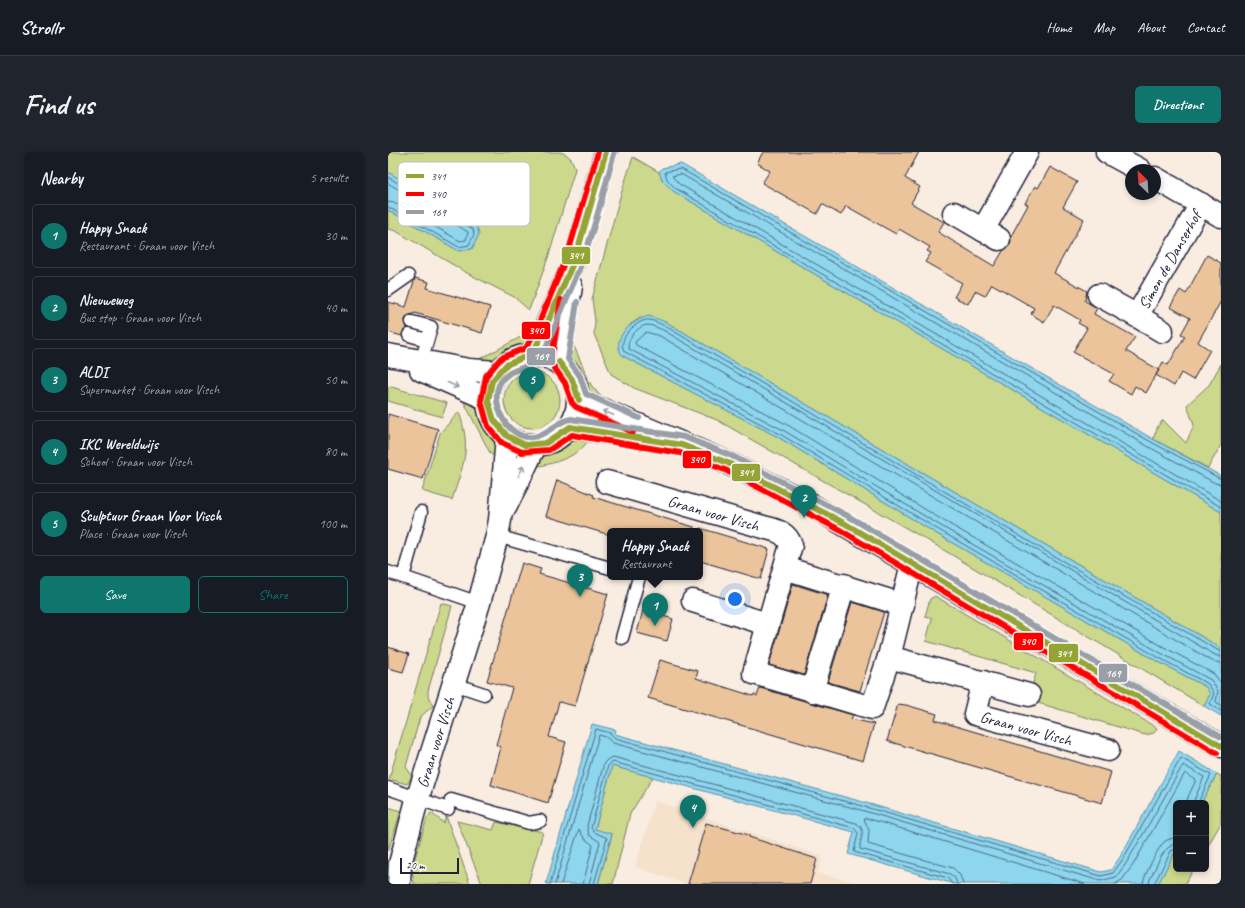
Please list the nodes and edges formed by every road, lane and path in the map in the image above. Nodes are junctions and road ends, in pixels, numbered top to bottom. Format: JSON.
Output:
{"nodes":[{"id":1,"x":606,"y":152,"type":"edge"},
{"id":2,"x":1027,"y":152,"type":"edge"},
{"id":3,"x":1107,"y":152,"type":"edge"},
{"id":4,"x":1129,"y":164,"type":"edge"},
{"id":5,"x":1161,"y":181,"type":"edge"},
{"id":6,"x":1200,"y":204,"type":"junction"},
{"id":7,"x":954,"y":213,"type":"dead end"},
{"id":8,"x":1221,"y":216,"type":"edge"},
{"id":9,"x":576,"y":256,"type":"junction"},
{"id":10,"x":408,"y":276,"type":"dead end"},
{"id":11,"x":388,"y":290,"type":"edge"},
{"id":12,"x":1100,"y":294,"type":"dead end"},
{"id":13,"x":1137,"y":316,"type":"junction"},
{"id":14,"x":412,"y":322,"type":"dead end"},
{"id":15,"x":1162,"y":331,"type":"dead end"},
{"id":16,"x":409,"y":335,"type":"dead end"},
{"id":17,"x":427,"y":340,"type":"junction"},
{"id":18,"x":532,"y":354,"type":"junction"},
{"id":19,"x":390,"y":356,"type":"edge"},
{"id":20,"x":559,"y":362,"type":"junction"},
{"id":21,"x":420,"y":365,"type":"junction"},
{"id":22,"x":497,"y":372,"type":"junction"},
{"id":23,"x":488,"y":398,"type":"junction"},
{"id":24,"x":579,"y":400,"type":"junction"},
{"id":25,"x":570,"y":427,"type":"junction"},
{"id":26,"x":507,"y":438,"type":"junction"},
{"id":27,"x":682,"y":444,"type":"junction"},
{"id":28,"x":535,"y":446,"type":"junction"},
{"id":29,"x":607,"y":482,"type":"dead end"},
{"id":30,"x":421,"y":512,"type":"dead end"},
{"id":31,"x":498,"y":528,"type":"junction"},
{"id":32,"x":912,"y":564,"type":"junction"},
{"id":33,"x":607,"y":567,"type":"edge"},
{"id":34,"x":785,"y":568,"type":"junction"},
{"id":35,"x":388,"y":572,"type":"edge"},
{"id":36,"x":403,"y":577,"type":"junction"},
{"id":37,"x":638,"y":580,"type":"edge"},
{"id":38,"x":844,"y":585,"type":"junction"},
{"id":39,"x":693,"y":601,"type":"dead end"},
{"id":40,"x":479,"y":604,"type":"junction"},
{"id":41,"x":903,"y":605,"type":"junction"},
{"id":42,"x":767,"y":624,"type":"junction"},
{"id":43,"x":622,"y":638,"type":"dead end"},
{"id":44,"x":889,"y":657,"type":"junction"},
{"id":45,"x":983,"y":682,"type":"junction"},
{"id":46,"x":454,"y":684,"type":"junction"},
{"id":47,"x":812,"y":691,"type":"junction"},
{"id":48,"x":484,"y":694,"type":"dead end"},
{"id":49,"x":1029,"y":695,"type":"dead end"},
{"id":50,"x":1221,"y":746,"type":"edge"},
{"id":51,"x":1108,"y":750,"type":"dead end"},
{"id":52,"x":388,"y":788,"type":"edge"},
{"id":53,"x":417,"y":800,"type":"junction"},
{"id":54,"x":540,"y":821,"type":"dead end"},
{"id":55,"x":400,"y":884,"type":"edge"}],
"edges":[{"from":1,"to":9,"type":"street"},
{"from":2,"to":7,"type":"street"},
{"from":3,"to":4,"type":"street"},
{"from":5,"to":6,"type":"street"},
{"from":6,"to":8,"type":"street"},
{"from":6,"to":13,"type":"street","name":"Simon de Danserhof"},
{"from":9,"to":18,"type":"street"},
{"from":9,"to":20,"type":"street"},
{"from":10,"to":11,"type":"lane"},
{"from":12,"to":13,"type":"street","name":"Simon de Danserhof"},
{"from":13,"to":15,"type":"street","name":"Simon de Danserhof"},
{"from":14,"to":17,"type":"lane"},
{"from":16,"to":17,"type":"lane"},
{"from":17,"to":21,"type":"lane"},
{"from":18,"to":20,"type":"street"},
{"from":18,"to":22,"type":"street"},
{"from":19,"to":21,"type":"street"},
{"from":20,"to":24,"type":"street"},
{"from":21,"to":22,"type":"street"},
{"from":21,"to":23,"type":"street","one_way":true},
{"from":22,"to":23,"type":"street"},
{"from":23,"to":26,"type":"street"},
{"from":24,"to":25,"type":"street"},
{"from":27,"to":24,"type":"street","one_way":true},
{"from":25,"to":27,"type":"street"},
{"from":25,"to":28,"type":"street"},
{"from":26,"to":28,"type":"street"},
{"from":26,"to":31,"type":"street","name":"Graan voor Visch"},
{"from":27,"to":32,"type":"street"},
{"from":31,"to":28,"type":"street","name":"Graan voor Visch","one_way":true},
{"from":29,"to":34,"type":"street","name":"Graan voor Visch"},
{"from":30,"to":36,"type":"lane"},
{"from":31,"to":33,"type":"lane"},
{"from":31,"to":40,"type":"street","name":"Graan voor Visch"},
{"from":32,"to":41,"type":"street","name":"Graan voor Visch"},
{"from":32,"to":50,"type":"street"},
{"from":34,"to":38,"type":"street"},
{"from":34,"to":42,"type":"street","name":"Graan voor Visch"},
{"from":35,"to":36,"type":"lane"},
{"from":36,"to":40,"type":"lane"},
{"from":37,"to":43,"type":"lane"},
{"from":38,"to":41,"type":"street"},
{"from":38,"to":47,"type":"street"},
{"from":39,"to":42,"type":"street"},
{"from":40,"to":46,"type":"street","name":"Graan voor Visch"},
{"from":41,"to":44,"type":"street","name":"Graan voor Visch"},
{"from":42,"to":47,"type":"street","name":"Graan voor Visch"},
{"from":44,"to":45,"type":"street","name":"Graan voor Visch"},
{"from":44,"to":47,"type":"street","name":"Graan voor Visch"},
{"from":45,"to":49,"type":"street","name":"Graan voor Visch"},
{"from":45,"to":51,"type":"street","name":"Graan voor Visch"},
{"from":46,"to":48,"type":"lane","name":"Graan voor Visch"},
{"from":46,"to":53,"type":"street","name":"Graan voor Visch"},
{"from":52,"to":53,"type":"lane","name":"Graan voor Visch"},
{"from":53,"to":54,"type":"lane","name":"Graan voor Visch"},
{"from":53,"to":55,"type":"street","name":"Graan voor Visch"}]}
